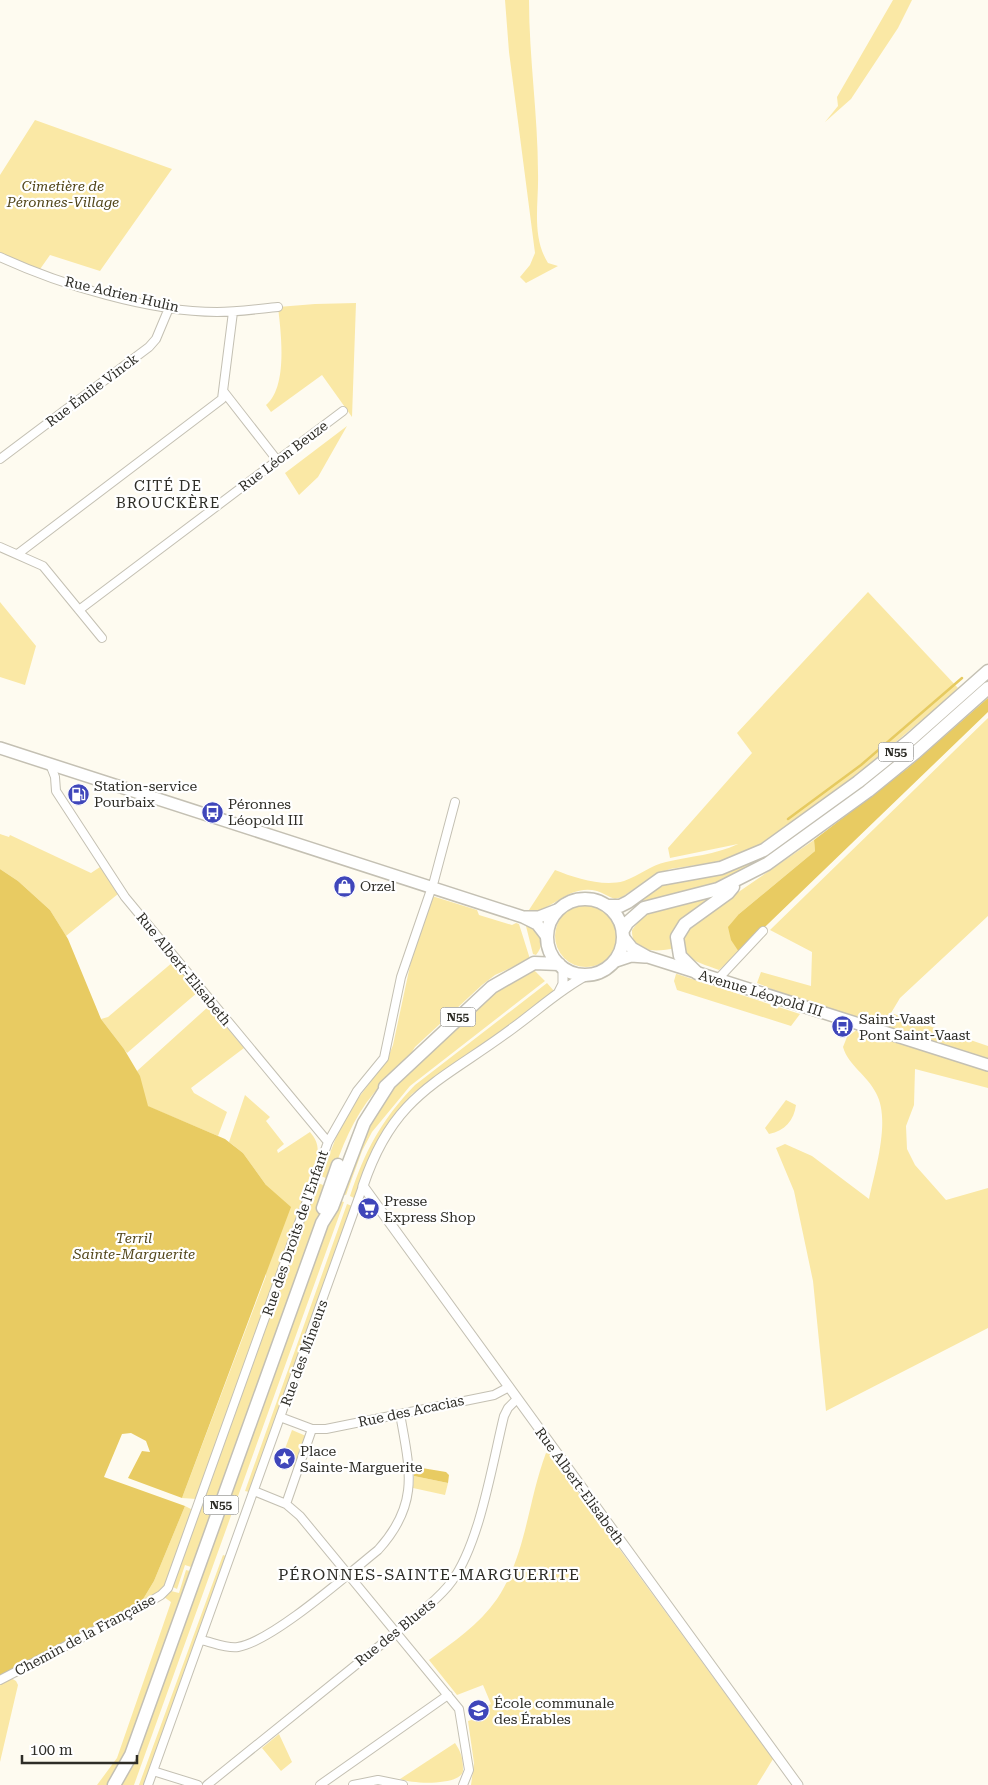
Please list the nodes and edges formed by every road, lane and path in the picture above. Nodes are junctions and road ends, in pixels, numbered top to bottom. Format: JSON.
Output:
{"nodes":[{"id":1,"x":0,"y":257,"type":"edge"},
{"id":2,"x":278,"y":307,"type":"dead end"},
{"id":3,"x":169,"y":308,"type":"junction"},
{"id":4,"x":233,"y":312,"type":"junction"},
{"id":5,"x":224,"y":392,"type":"junction"},
{"id":6,"x":343,"y":411,"type":"dead end"},
{"id":7,"x":0,"y":459,"type":"edge"},
{"id":8,"x":277,"y":460,"type":"junction"},
{"id":9,"x":0,"y":547,"type":"edge"},
{"id":10,"x":19,"y":553,"type":"junction"},
{"id":11,"x":79,"y":610,"type":"junction"},
{"id":12,"x":102,"y":638,"type":"dead end"},
{"id":13,"x":988,"y":671,"type":"edge"},
{"id":14,"x":988,"y":688,"type":"edge"},
{"id":15,"x":0,"y":748,"type":"edge"},
{"id":16,"x":50,"y":764,"type":"junction"},
{"id":17,"x":72,"y":772,"type":"junction"},
{"id":18,"x":56,"y":785,"type":"junction"},
{"id":19,"x":455,"y":802,"type":"dead end"},
{"id":20,"x":738,"y":881,"type":"junction"},
{"id":21,"x":432,"y":887,"type":"junction"},
{"id":22,"x":609,"y":906,"type":"junction"},
{"id":23,"x":557,"y":910,"type":"junction"},
{"id":24,"x":523,"y":917,"type":"junction"},
{"id":25,"x":763,"y":931,"type":"dead end"},
{"id":26,"x":624,"y":934,"type":"junction"},
{"id":27,"x":547,"y":940,"type":"junction"},
{"id":28,"x":648,"y":957,"type":"junction"},
{"id":29,"x":616,"y":961,"type":"junction"},
{"id":30,"x":534,"y":963,"type":"junction"},
{"id":31,"x":561,"y":966,"type":"junction"},
{"id":32,"x":697,"y":973,"type":"junction"},
{"id":33,"x":587,"y":975,"type":"junction"},
{"id":34,"x":717,"y":980,"type":"junction"},
{"id":35,"x":559,"y":992,"type":"junction"},
{"id":36,"x":988,"y":1065,"type":"edge"},
{"id":37,"x":328,"y":1142,"type":"junction"},
{"id":38,"x":363,"y":1186,"type":"junction"},
{"id":39,"x":509,"y":1387,"type":"junction"},
{"id":40,"x":517,"y":1399,"type":"junction"},
{"id":41,"x":400,"y":1414,"type":"junction"},
{"id":42,"x":280,"y":1417,"type":"junction"},
{"id":43,"x":312,"y":1429,"type":"junction"},
{"id":44,"x":254,"y":1491,"type":"junction"},
{"id":45,"x":286,"y":1504,"type":"junction"},
{"id":46,"x":348,"y":1574,"type":"junction"},
{"id":47,"x":168,"y":1588,"type":"joint"},
{"id":48,"x":396,"y":1632,"type":"junction"},
{"id":49,"x":200,"y":1640,"type":"junction"},
{"id":50,"x":0,"y":1680,"type":"edge"},
{"id":51,"x":448,"y":1695,"type":"junction"},
{"id":52,"x":153,"y":1771,"type":"junction"},
{"id":53,"x":114,"y":1785,"type":"edge"},
{"id":54,"x":148,"y":1785,"type":"edge"},
{"id":55,"x":198,"y":1785,"type":"edge"},
{"id":56,"x":207,"y":1785,"type":"edge"},
{"id":57,"x":320,"y":1785,"type":"edge"},
{"id":58,"x":353,"y":1785,"type":"edge"},
{"id":59,"x":403,"y":1785,"type":"edge"},
{"id":60,"x":463,"y":1785,"type":"edge"},
{"id":61,"x":798,"y":1785,"type":"edge"}],
"edges":[{"from":1,"to":3,"type":"street","name":"Rue Adrien Hulin"},
{"from":2,"to":4,"type":"street","name":"Rue Adrien Hulin"},
{"from":3,"to":4,"type":"street","name":"Rue Adrien Hulin"},
{"from":3,"to":7,"type":"street","name":"Rue Émile Vinck"},
{"from":4,"to":5,"type":"street"},
{"from":5,"to":8,"type":"street"},
{"from":5,"to":10,"type":"street"},
{"from":6,"to":8,"type":"street","name":"Rue Léon Beuze"},
{"from":8,"to":11,"type":"street","name":"Rue Léon Beuze"},
{"from":9,"to":10,"type":"street"},
{"from":10,"to":11,"type":"street"},
{"from":11,"to":12,"type":"street"},
{"from":13,"to":22,"type":"highway","number":"N55"},
{"from":14,"to":20,"type":"highway","number":"N55"},
{"from":15,"to":16,"type":"main road"},
{"from":16,"to":17,"type":"main road"},
{"from":16,"to":18,"type":"street","name":"Rue Albert-Elisabeth"},
{"from":17,"to":18,"type":"street"},
{"from":17,"to":21,"type":"main road"},
{"from":18,"to":37,"type":"street","name":"Rue Albert-Elisabeth"},
{"from":19,"to":21,"type":"street","name":"Rue des Droits de l'Enfant"},
{"from":20,"to":26,"type":"highway","number":"N55"},
{"from":20,"to":32,"type":"highway"},
{"from":21,"to":24,"type":"main road"},
{"from":21,"to":37,"type":"street","name":"Rue des Droits de l'Enfant"},
{"from":22,"to":23,"type":"highway"},
{"from":22,"to":26,"type":"highway"},
{"from":23,"to":24,"type":"main road"},
{"from":23,"to":27,"type":"highway"},
{"from":24,"to":27,"type":"main road"},
{"from":25,"to":34,"type":"street"},
{"from":26,"to":28,"type":"main road","name":"Avenue Léopold III"},
{"from":26,"to":29,"type":"highway"},
{"from":27,"to":30,"type":"highway","number":"N55"},
{"from":27,"to":31,"type":"highway"},
{"from":28,"to":29,"type":"main road","name":"Avenue Léopold III"},
{"from":28,"to":32,"type":"main road","name":"Avenue Léopold III"},
{"from":29,"to":33,"type":"highway"},
{"from":30,"to":31,"type":"highway"},
{"from":30,"to":53,"type":"highway","number":"N55"},
{"from":31,"to":33,"type":"highway"},
{"from":31,"to":35,"type":"street"},
{"from":32,"to":34,"type":"main road","name":"Avenue Léopold III"},
{"from":33,"to":35,"type":"street","name":"Rue des Mineurs"},
{"from":34,"to":36,"type":"main road","name":"Avenue Léopold III"},
{"from":35,"to":38,"type":"street","name":"Rue des Mineurs"},
{"from":37,"to":47,"type":"street","name":"Rue des Droits de l'Enfant"},
{"from":38,"to":39,"type":"street","name":"Rue Albert-Elisabeth"},
{"from":38,"to":42,"type":"street","name":"Rue des Mineurs"},
{"from":39,"to":40,"type":"street","name":"Rue Albert-Elisabeth"},
{"from":39,"to":41,"type":"street","name":"Rue des Acacias"},
{"from":40,"to":48,"type":"street","name":"Rue des Bluets"},
{"from":40,"to":61,"type":"street","name":"Rue Albert-Elisabeth"},
{"from":41,"to":43,"type":"street","name":"Rue des Acacias"},
{"from":41,"to":46,"type":"street"},
{"from":42,"to":43,"type":"street"},
{"from":42,"to":44,"type":"street","name":"Rue des Mineurs"},
{"from":43,"to":45,"type":"street"},
{"from":44,"to":45,"type":"street"},
{"from":44,"to":49,"type":"street","name":"Rue des Mineurs"},
{"from":45,"to":46,"type":"street"},
{"from":46,"to":48,"type":"street"},
{"from":46,"to":49,"type":"street"},
{"from":47,"to":50,"type":"street","name":"Chemin de la Française"},
{"from":48,"to":51,"type":"street"},
{"from":48,"to":56,"type":"street","name":"Rue des Bluets"},
{"from":49,"to":52,"type":"street","name":"Rue des Mineurs"},
{"from":51,"to":57,"type":"street"},
{"from":51,"to":60,"type":"street"},
{"from":52,"to":54,"type":"street","name":"Rue des Mineurs"},
{"from":52,"to":55,"type":"street"},
{"from":58,"to":59,"type":"street"}]}
